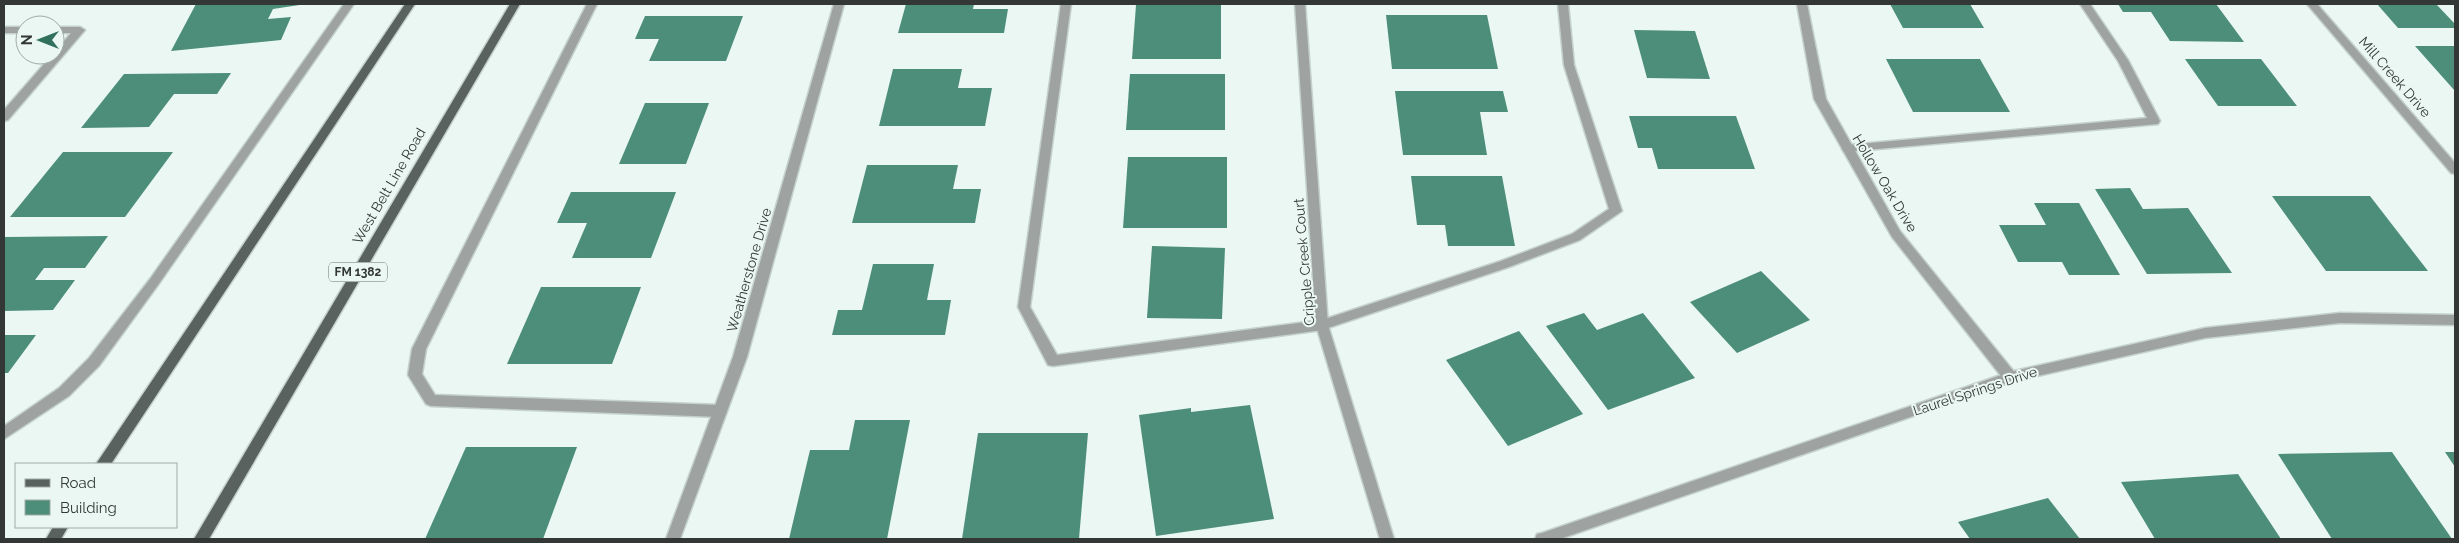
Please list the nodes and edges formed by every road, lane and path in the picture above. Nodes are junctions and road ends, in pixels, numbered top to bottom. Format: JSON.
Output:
{"nodes":[{"id":1,"x":349,"y":4,"type":"edge"},
{"id":2,"x":410,"y":4,"type":"edge"},
{"id":3,"x":515,"y":4,"type":"edge"},
{"id":4,"x":592,"y":4,"type":"edge"},
{"id":5,"x":839,"y":4,"type":"edge"},
{"id":6,"x":1066,"y":4,"type":"edge"},
{"id":7,"x":1300,"y":4,"type":"edge"},
{"id":8,"x":1563,"y":4,"type":"edge"},
{"id":9,"x":1802,"y":4,"type":"edge"},
{"id":10,"x":2085,"y":4,"type":"edge"},
{"id":11,"x":2312,"y":4,"type":"edge"},
{"id":12,"x":65,"y":30,"type":"edge"},
{"id":13,"x":65,"y":47,"type":"edge"},
{"id":14,"x":49,"y":65,"type":"edge"},
{"id":15,"x":4,"y":117,"type":"edge"},
{"id":16,"x":1848,"y":150,"type":"junction"},
{"id":17,"x":2455,"y":170,"type":"edge"},
{"id":18,"x":2455,"y":320,"type":"edge"},
{"id":19,"x":1322,"y":325,"type":"junction"},
{"id":20,"x":2010,"y":377,"type":"junction"},
{"id":21,"x":720,"y":411,"type":"junction"},
{"id":22,"x":4,"y":433,"type":"edge"},
{"id":23,"x":104,"y":463,"type":"edge"},
{"id":24,"x":60,"y":528,"type":"edge"},
{"id":25,"x":53,"y":539,"type":"edge"},
{"id":26,"x":201,"y":539,"type":"edge"},
{"id":27,"x":673,"y":539,"type":"edge"},
{"id":28,"x":1387,"y":539,"type":"edge"},
{"id":29,"x":1542,"y":539,"type":"edge"}],
"edges":[{"from":1,"to":22,"type":"street"},
{"from":2,"to":23,"type":"main road"},
{"from":3,"to":26,"type":"main road","name":"West Belt Line Road","number":"FM 1382"},
{"from":4,"to":21,"type":"street"},
{"from":5,"to":21,"type":"street","name":"Weatherstone Drive"},
{"from":6,"to":19,"type":"street"},
{"from":7,"to":19,"type":"street","name":"Cripple Creek Court"},
{"from":8,"to":19,"type":"street"},
{"from":9,"to":16,"type":"street","name":"Hollow Oak Drive"},
{"from":10,"to":16,"type":"street"},
{"from":11,"to":17,"type":"street","name":"Mill Creek Drive"},
{"from":12,"to":13,"type":"street"},
{"from":14,"to":15,"type":"street"},
{"from":16,"to":20,"type":"street","name":"Hollow Oak Drive"},
{"from":18,"to":20,"type":"street","name":"Laurel Springs Drive"},
{"from":19,"to":28,"type":"street","name":"Cripple Creek Court"},
{"from":20,"to":29,"type":"street","name":"Laurel Springs Drive"},
{"from":21,"to":27,"type":"street","name":"Weatherstone Drive"},
{"from":24,"to":25,"type":"main road"}]}
